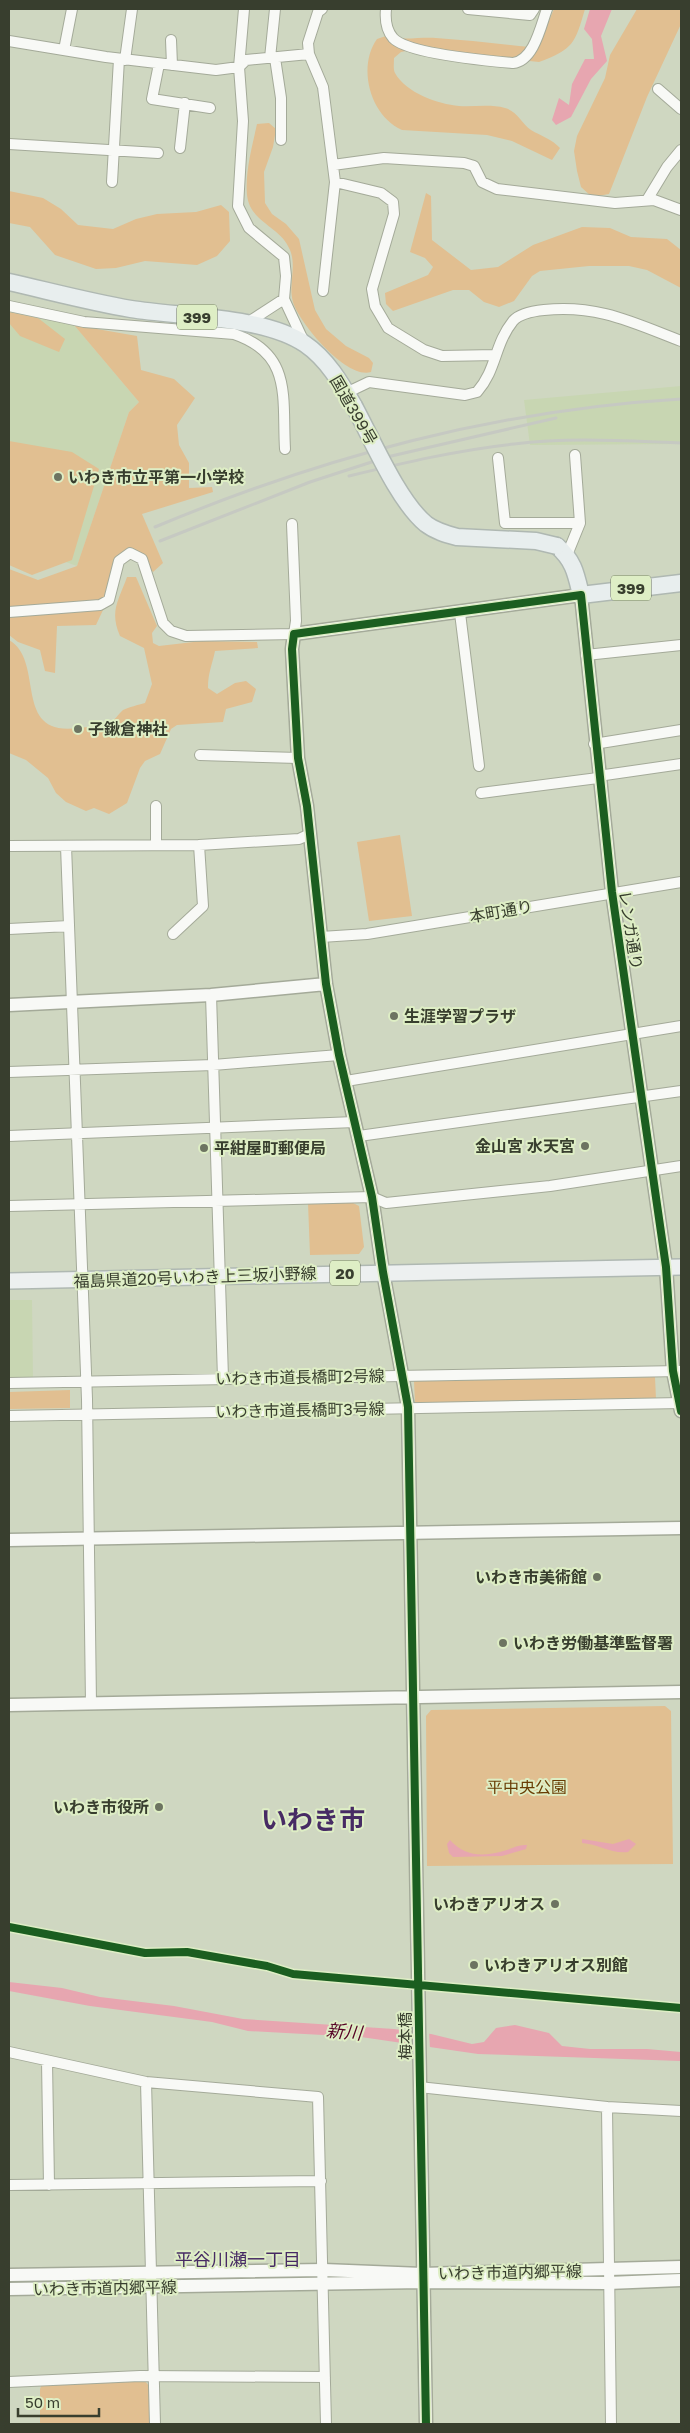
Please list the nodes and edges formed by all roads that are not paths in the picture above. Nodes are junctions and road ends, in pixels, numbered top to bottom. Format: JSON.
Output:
{"nodes":[{"id":1,"x":72,"y":9,"type":"edge"},
{"id":2,"x":132,"y":9,"type":"edge"},
{"id":3,"x":244,"y":9,"type":"edge"},
{"id":4,"x":275,"y":9,"type":"edge"},
{"id":5,"x":322,"y":9,"type":"edge"},
{"id":6,"x":386,"y":9,"type":"edge"},
{"id":7,"x":468,"y":9,"type":"edge"},
{"id":8,"x":534,"y":9,"type":"edge"},
{"id":9,"x":547,"y":9,"type":"edge"},
{"id":10,"x":171,"y":40,"type":"dead end"},
{"id":11,"x":9,"y":41,"type":"edge"},
{"id":12,"x":64,"y":50,"type":"junction"},
{"id":13,"x":309,"y":54,"type":"junction"},
{"id":14,"x":273,"y":58,"type":"junction"},
{"id":15,"x":122,"y":59,"type":"junction"},
{"id":16,"x":159,"y":64,"type":"junction"},
{"id":17,"x":172,"y":65,"type":"junction"},
{"id":18,"x":239,"y":67,"type":"junction"},
{"id":19,"x":658,"y":89,"type":"dead end"},
{"id":20,"x":185,"y":103,"type":"junction"},
{"id":21,"x":680,"y":106,"type":"edge"},
{"id":22,"x":210,"y":108,"type":"dead end"},
{"id":23,"x":281,"y":140,"type":"dead end"},
{"id":24,"x":9,"y":144,"type":"edge"},
{"id":25,"x":180,"y":148,"type":"dead end"},
{"id":26,"x":681,"y":150,"type":"edge"},
{"id":27,"x":114,"y":152,"type":"junction"},
{"id":28,"x":158,"y":153,"type":"dead end"},
{"id":29,"x":333,"y":165,"type":"junction"},
{"id":30,"x":112,"y":182,"type":"dead end"},
{"id":31,"x":334,"y":182,"type":"junction"},
{"id":32,"x":646,"y":200,"type":"junction"},
{"id":33,"x":681,"y":210,"type":"edge"},
{"id":34,"x":9,"y":282,"type":"edge"},
{"id":35,"x":323,"y":291,"type":"dead end"},
{"id":36,"x":284,"y":299,"type":"junction"},
{"id":37,"x":9,"y":306,"type":"edge"},
{"id":38,"x":247,"y":323,"type":"junction"},
{"id":39,"x":268,"y":329,"type":"junction"},
{"id":40,"x":252,"y":340,"type":"junction"},
{"id":41,"x":681,"y":341,"type":"edge"},
{"id":42,"x":305,"y":344,"type":"junction"},
{"id":43,"x":496,"y":355,"type":"junction"},
{"id":44,"x":350,"y":399,"type":"junction"},
{"id":45,"x":285,"y":449,"type":"dead end"},
{"id":46,"x":575,"y":455,"type":"dead end"},
{"id":47,"x":498,"y":458,"type":"dead end"},
{"id":48,"x":580,"y":523,"type":"junction"},
{"id":49,"x":292,"y":524,"type":"dead end"},
{"id":50,"x":562,"y":551,"type":"junction"},
{"id":51,"x":681,"y":583,"type":"edge"},
{"id":52,"x":581,"y":595,"type":"junction"},
{"id":53,"x":9,"y":612,"type":"edge"},
{"id":54,"x":460,"y":613,"type":"junction"},
{"id":55,"x":294,"y":634,"type":"junction"},
{"id":56,"x":681,"y":645,"type":"edge"},
{"id":57,"x":586,"y":655,"type":"junction"},
{"id":58,"x":681,"y":730,"type":"edge"},
{"id":59,"x":594,"y":744,"type":"junction"},
{"id":60,"x":200,"y":755,"type":"dead end"},
{"id":61,"x":298,"y":758,"type":"junction"},
{"id":62,"x":681,"y":764,"type":"edge"},
{"id":63,"x":479,"y":766,"type":"dead end"},
{"id":64,"x":598,"y":777,"type":"junction"},
{"id":65,"x":481,"y":793,"type":"dead end"},
{"id":66,"x":156,"y":806,"type":"dead end"},
{"id":67,"x":310,"y":834,"type":"junction"},
{"id":68,"x":156,"y":845,"type":"junction"},
{"id":69,"x":199,"y":845,"type":"junction"},
{"id":70,"x":9,"y":846,"type":"edge"},
{"id":71,"x":66,"y":846,"type":"junction"},
{"id":72,"x":681,"y":882,"type":"edge"},
{"id":73,"x":612,"y":892,"type":"junction"},
{"id":74,"x":69,"y":926,"type":"junction"},
{"id":75,"x":9,"y":929,"type":"edge"},
{"id":76,"x":173,"y":934,"type":"dead end"},
{"id":77,"x":321,"y":937,"type":"junction"},
{"id":78,"x":326,"y":984,"type":"junction"},
{"id":79,"x":211,"y":995,"type":"junction"},
{"id":80,"x":73,"y":1002,"type":"junction"},
{"id":81,"x":9,"y":1005,"type":"edge"},
{"id":82,"x":681,"y":1026,"type":"edge"},
{"id":83,"x":633,"y":1033,"type":"junction"},
{"id":84,"x":339,"y":1055,"type":"junction"},
{"id":85,"x":213,"y":1065,"type":"junction"},
{"id":86,"x":76,"y":1070,"type":"junction"},
{"id":87,"x":9,"y":1072,"type":"edge"},
{"id":88,"x":346,"y":1081,"type":"junction"},
{"id":89,"x":681,"y":1091,"type":"edge"},
{"id":90,"x":642,"y":1096,"type":"junction"},
{"id":91,"x":355,"y":1122,"type":"junction"},
{"id":92,"x":215,"y":1128,"type":"junction"},
{"id":93,"x":78,"y":1133,"type":"junction"},
{"id":94,"x":9,"y":1136,"type":"edge"},
{"id":95,"x":358,"y":1136,"type":"junction"},
{"id":96,"x":681,"y":1166,"type":"edge"},
{"id":97,"x":653,"y":1171,"type":"junction"},
{"id":98,"x":372,"y":1198,"type":"junction"},
{"id":99,"x":217,"y":1201,"type":"junction"},
{"id":100,"x":80,"y":1205,"type":"junction"},
{"id":101,"x":9,"y":1206,"type":"edge"},
{"id":102,"x":674,"y":1267,"type":"edge"},
{"id":103,"x":382,"y":1272,"type":"junction"},
{"id":104,"x":219,"y":1277,"type":"junction"},
{"id":105,"x":83,"y":1280,"type":"junction"},
{"id":106,"x":9,"y":1281,"type":"edge"},
{"id":107,"x":677,"y":1371,"type":"edge"},
{"id":108,"x":400,"y":1375,"type":"junction"},
{"id":109,"x":223,"y":1378,"type":"junction"},
{"id":110,"x":86,"y":1381,"type":"junction"},
{"id":111,"x":9,"y":1383,"type":"edge"},
{"id":112,"x":681,"y":1403,"type":"edge"},
{"id":113,"x":408,"y":1407,"type":"junction"},
{"id":114,"x":681,"y":1411,"type":"edge"},
{"id":115,"x":87,"y":1415,"type":"junction"},
{"id":116,"x":9,"y":1416,"type":"edge"},
{"id":117,"x":681,"y":1528,"type":"edge"},
{"id":118,"x":411,"y":1531,"type":"junction"},
{"id":119,"x":89,"y":1539,"type":"junction"},
{"id":120,"x":9,"y":1540,"type":"edge"},
{"id":121,"x":681,"y":1692,"type":"edge"},
{"id":122,"x":413,"y":1696,"type":"junction"},
{"id":123,"x":91,"y":1704,"type":"junction"},
{"id":124,"x":9,"y":1705,"type":"edge"},
{"id":125,"x":9,"y":2052,"type":"edge"},
{"id":126,"x":47,"y":2061,"type":"junction"},
{"id":127,"x":146,"y":2082,"type":"junction"},
{"id":128,"x":419,"y":2087,"type":"junction"},
{"id":129,"x":607,"y":2107,"type":"junction"},
{"id":130,"x":681,"y":2111,"type":"edge"},
{"id":131,"x":321,"y":2181,"type":"junction"},
{"id":132,"x":148,"y":2184,"type":"junction"},
{"id":133,"x":9,"y":2185,"type":"edge"},
{"id":134,"x":49,"y":2185,"type":"junction"},
{"id":135,"x":681,"y":2267,"type":"edge"},
{"id":136,"x":324,"y":2270,"type":"junction"},
{"id":137,"x":152,"y":2273,"type":"junction"},
{"id":138,"x":9,"y":2275,"type":"edge"},
{"id":139,"x":608,"y":2277,"type":"junction"},
{"id":140,"x":422,"y":2278,"type":"junction"},
{"id":141,"x":681,"y":2280,"type":"edge"},
{"id":142,"x":324,"y":2284,"type":"junction"},
{"id":143,"x":152,"y":2287,"type":"junction"},
{"id":144,"x":9,"y":2289,"type":"edge"},
{"id":145,"x":155,"y":2377,"type":"junction"},
{"id":146,"x":324,"y":2377,"type":"junction"},
{"id":147,"x":9,"y":2382,"type":"edge"},
{"id":148,"x":155,"y":2424,"type":"edge"},
{"id":149,"x":326,"y":2424,"type":"edge"},
{"id":150,"x":426,"y":2424,"type":"edge"},
{"id":151,"x":611,"y":2424,"type":"edge"}],
"edges":[{"from":1,"to":12,"type":"street"},
{"from":2,"to":15,"type":"street"},
{"from":3,"to":18,"type":"street"},
{"from":4,"to":14,"type":"street"},
{"from":5,"to":13,"type":"street"},
{"from":6,"to":9,"type":"street"},
{"from":7,"to":8,"type":"street"},
{"from":10,"to":17,"type":"street"},
{"from":11,"to":12,"type":"street"},
{"from":12,"to":15,"type":"street"},
{"from":13,"to":14,"type":"street"},
{"from":13,"to":29,"type":"street"},
{"from":14,"to":18,"type":"street"},
{"from":14,"to":23,"type":"street"},
{"from":15,"to":16,"type":"street"},
{"from":15,"to":27,"type":"street"},
{"from":16,"to":17,"type":"street"},
{"from":16,"to":20,"type":"street"},
{"from":17,"to":18,"type":"street"},
{"from":18,"to":36,"type":"street"},
{"from":19,"to":21,"type":"street"},
{"from":20,"to":22,"type":"street"},
{"from":20,"to":25,"type":"street"},
{"from":24,"to":27,"type":"street"},
{"from":26,"to":32,"type":"street"},
{"from":27,"to":28,"type":"street"},
{"from":27,"to":30,"type":"street"},
{"from":29,"to":31,"type":"street"},
{"from":29,"to":32,"type":"street"},
{"from":31,"to":35,"type":"street"},
{"from":31,"to":43,"type":"street"},
{"from":32,"to":33,"type":"street"},
{"from":34,"to":38,"type":"highway","name":"国道399号","number":"399"},
{"from":36,"to":38,"type":"street"},
{"from":36,"to":42,"type":"street"},
{"from":37,"to":40,"type":"street"},
{"from":38,"to":39,"type":"highway","name":"国道399号","number":"399"},
{"from":39,"to":40,"type":"street"},
{"from":39,"to":42,"type":"highway","name":"国道399号","number":"399"},
{"from":40,"to":45,"type":"street"},
{"from":41,"to":43,"type":"street"},
{"from":42,"to":44,"type":"highway","name":"国道399号","number":"399"},
{"from":43,"to":44,"type":"street"},
{"from":44,"to":50,"type":"highway","name":"国道399号","number":"399","bridge":true},
{"from":46,"to":48,"type":"street"},
{"from":47,"to":48,"type":"street"},
{"from":48,"to":50,"type":"street"},
{"from":49,"to":55,"type":"street"},
{"from":50,"to":52,"type":"highway"},
{"from":51,"to":52,"type":"highway","number":"399"},
{"from":52,"to":54,"type":"street"},
{"from":52,"to":57,"type":"street","name":"レンガ通り"},
{"from":53,"to":55,"type":"street"},
{"from":54,"to":55,"type":"street"},
{"from":54,"to":63,"type":"street"},
{"from":55,"to":61,"type":"street","name":"梅本橋"},
{"from":56,"to":57,"type":"street"},
{"from":57,"to":59,"type":"street","name":"レンガ通り"},
{"from":58,"to":59,"type":"street"},
{"from":59,"to":64,"type":"street","name":"レンガ通り"},
{"from":60,"to":61,"type":"street"},
{"from":61,"to":67,"type":"street","name":"梅本橋"},
{"from":62,"to":64,"type":"street"},
{"from":64,"to":65,"type":"street"},
{"from":64,"to":73,"type":"street","name":"レンガ通り"},
{"from":66,"to":68,"type":"street"},
{"from":67,"to":69,"type":"street"},
{"from":67,"to":77,"type":"street","name":"梅本橋"},
{"from":68,"to":69,"type":"street"},
{"from":68,"to":71,"type":"street"},
{"from":69,"to":76,"type":"street"},
{"from":70,"to":71,"type":"street"},
{"from":71,"to":74,"type":"street"},
{"from":72,"to":73,"type":"street","name":"本町通り"},
{"from":73,"to":77,"type":"street","name":"本町通り"},
{"from":73,"to":83,"type":"street","name":"レンガ通り"},
{"from":74,"to":75,"type":"street"},
{"from":74,"to":80,"type":"street"},
{"from":77,"to":78,"type":"street","name":"梅本橋"},
{"from":78,"to":79,"type":"street"},
{"from":78,"to":84,"type":"street","name":"梅本橋"},
{"from":79,"to":80,"type":"street"},
{"from":79,"to":85,"type":"street"},
{"from":80,"to":81,"type":"street"},
{"from":80,"to":86,"type":"street"},
{"from":82,"to":83,"type":"street"},
{"from":83,"to":88,"type":"street"},
{"from":83,"to":90,"type":"street","name":"レンガ通り"},
{"from":84,"to":85,"type":"street"},
{"from":84,"to":88,"type":"street","name":"梅本橋"},
{"from":85,"to":86,"type":"street"},
{"from":85,"to":92,"type":"street"},
{"from":86,"to":87,"type":"street"},
{"from":86,"to":93,"type":"street"},
{"from":88,"to":91,"type":"street","name":"梅本橋"},
{"from":89,"to":90,"type":"street"},
{"from":90,"to":95,"type":"street"},
{"from":90,"to":97,"type":"street","name":"レンガ通り"},
{"from":91,"to":92,"type":"street"},
{"from":91,"to":95,"type":"street","name":"梅本橋"},
{"from":92,"to":93,"type":"street"},
{"from":92,"to":99,"type":"street"},
{"from":93,"to":94,"type":"street"},
{"from":93,"to":100,"type":"street"},
{"from":95,"to":98,"type":"street","name":"梅本橋"},
{"from":96,"to":97,"type":"street"},
{"from":97,"to":98,"type":"street"},
{"from":97,"to":102,"type":"street","name":"レンガ通り"},
{"from":98,"to":99,"type":"street"},
{"from":98,"to":103,"type":"street","name":"梅本橋"},
{"from":99,"to":100,"type":"street"},
{"from":99,"to":104,"type":"street"},
{"from":100,"to":101,"type":"street"},
{"from":100,"to":105,"type":"street"},
{"from":102,"to":103,"type":"main road","name":"福島県道20号いわき上三坂小野線","number":"20"},
{"from":102,"to":107,"type":"street","name":"レンガ通り"},
{"from":103,"to":104,"type":"main road","name":"福島県道20号いわき上三坂小野線","number":"20"},
{"from":103,"to":108,"type":"street","name":"梅本橋"},
{"from":104,"to":105,"type":"main road","name":"福島県道20号いわき上三坂小野線","number":"20"},
{"from":104,"to":109,"type":"street"},
{"from":105,"to":106,"type":"main road","name":"福島県道20号いわき上三坂小野線","number":"20"},
{"from":105,"to":110,"type":"street"},
{"from":107,"to":108,"type":"street","name":"いわき市道長橋町2号線"},
{"from":107,"to":112,"type":"street","name":"レンガ通り"},
{"from":108,"to":109,"type":"street","name":"いわき市道長橋町2号線"},
{"from":108,"to":113,"type":"street","name":"梅本橋"},
{"from":109,"to":110,"type":"street","name":"いわき市道長橋町2号線"},
{"from":110,"to":111,"type":"street","name":"いわき市道長橋町2号線"},
{"from":110,"to":115,"type":"street"},
{"from":112,"to":113,"type":"street","name":"いわき市道長橋町3号線"},
{"from":112,"to":114,"type":"street","name":"レンガ通り"},
{"from":113,"to":115,"type":"street","name":"いわき市道長橋町3号線"},
{"from":113,"to":118,"type":"street","name":"梅本橋"},
{"from":115,"to":116,"type":"street","name":"いわき市道長橋町3号線"},
{"from":115,"to":119,"type":"street"},
{"from":117,"to":118,"type":"street"},
{"from":118,"to":119,"type":"street"},
{"from":118,"to":122,"type":"street","name":"梅本橋"},
{"from":119,"to":120,"type":"street"},
{"from":119,"to":123,"type":"street"},
{"from":121,"to":122,"type":"street"},
{"from":122,"to":123,"type":"street"},
{"from":122,"to":128,"type":"street","name":"梅本橋"},
{"from":123,"to":124,"type":"street"},
{"from":125,"to":126,"type":"street"},
{"from":126,"to":127,"type":"street"},
{"from":126,"to":134,"type":"street"},
{"from":127,"to":131,"type":"street"},
{"from":127,"to":132,"type":"street"},
{"from":128,"to":129,"type":"street"},
{"from":128,"to":140,"type":"street","name":"梅本橋"},
{"from":129,"to":130,"type":"street"},
{"from":129,"to":139,"type":"street"},
{"from":131,"to":132,"type":"street"},
{"from":131,"to":136,"type":"street"},
{"from":132,"to":134,"type":"street"},
{"from":132,"to":137,"type":"street"},
{"from":133,"to":134,"type":"street"},
{"from":135,"to":139,"type":"street","name":"いわき市道内郷平線"},
{"from":136,"to":137,"type":"street","name":"いわき市道内郷平線"},
{"from":136,"to":140,"type":"street","name":"いわき市道内郷平線"},
{"from":136,"to":142,"type":"street"},
{"from":137,"to":138,"type":"street","name":"いわき市道内郷平線"},
{"from":137,"to":143,"type":"street"},
{"from":139,"to":140,"type":"street","name":"いわき市道内郷平線"},
{"from":139,"to":141,"type":"street","name":"いわき市道内郷平線"},
{"from":139,"to":151,"type":"street"},
{"from":140,"to":142,"type":"street","name":"いわき市道内郷平線"},
{"from":140,"to":150,"type":"street","name":"梅本橋"},
{"from":142,"to":143,"type":"street","name":"いわき市道内郷平線"},
{"from":142,"to":146,"type":"street"},
{"from":143,"to":144,"type":"street","name":"いわき市道内郷平線"},
{"from":143,"to":145,"type":"street"},
{"from":145,"to":146,"type":"street"},
{"from":145,"to":147,"type":"street"},
{"from":145,"to":148,"type":"street"},
{"from":146,"to":149,"type":"street"}]}
